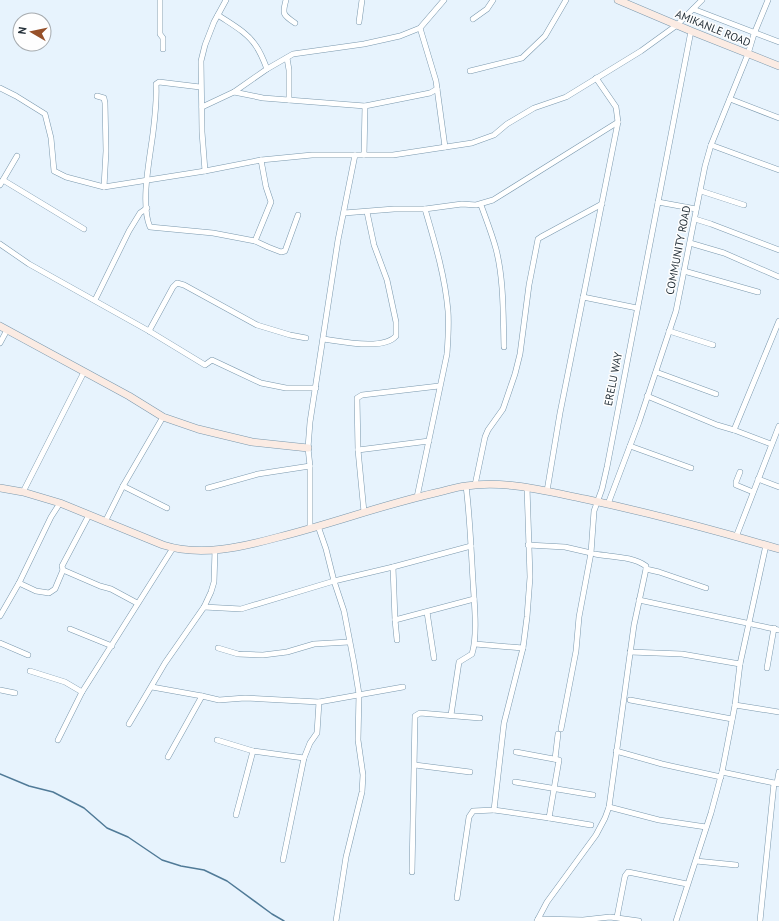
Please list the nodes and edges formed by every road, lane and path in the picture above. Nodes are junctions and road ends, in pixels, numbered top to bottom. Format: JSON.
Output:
{"nodes":[{"id":1,"x":160,"y":0,"type":"edge"},
{"id":2,"x":226,"y":0,"type":"edge"},
{"id":3,"x":286,"y":0,"type":"edge"},
{"id":4,"x":362,"y":0,"type":"edge"},
{"id":5,"x":443,"y":0,"type":"edge"},
{"id":6,"x":493,"y":0,"type":"edge"},
{"id":7,"x":566,"y":0,"type":"edge"},
{"id":8,"x":619,"y":0,"type":"edge"},
{"id":9,"x":702,"y":0,"type":"edge"},
{"id":10,"x":768,"y":0,"type":"edge"},
{"id":11,"x":693,"y":9,"type":"junction"},
{"id":12,"x":218,"y":15,"type":"junction"},
{"id":13,"x":473,"y":19,"type":"dead end"},
{"id":14,"x":359,"y":22,"type":"dead end"},
{"id":15,"x":295,"y":23,"type":"dead end"},
{"id":16,"x":677,"y":25,"type":"junction"},
{"id":17,"x":420,"y":28,"type":"junction"},
{"id":18,"x":691,"y":31,"type":"junction"},
{"id":19,"x":754,"y":34,"type":"junction"},
{"id":20,"x":779,"y":42,"type":"edge"},
{"id":21,"x":163,"y":49,"type":"dead end"},
{"id":22,"x":748,"y":54,"type":"junction"},
{"id":23,"x":287,"y":58,"type":"junction"},
{"id":24,"x":779,"y":66,"type":"edge"},
{"id":25,"x":267,"y":69,"type":"junction"},
{"id":26,"x":470,"y":71,"type":"dead end"},
{"id":27,"x":596,"y":78,"type":"junction"},
{"id":28,"x":200,"y":87,"type":"junction"},
{"id":29,"x":0,"y":88,"type":"edge"},
{"id":30,"x":437,"y":89,"type":"junction"},
{"id":31,"x":234,"y":92,"type":"junction"},
{"id":32,"x":97,"y":96,"type":"dead end"},
{"id":33,"x":730,"y":99,"type":"junction"},
{"id":34,"x":289,"y":100,"type":"junction"},
{"id":35,"x":365,"y":106,"type":"junction"},
{"id":36,"x":202,"y":107,"type":"junction"},
{"id":37,"x":779,"y":118,"type":"edge"},
{"id":38,"x":618,"y":122,"type":"junction"},
{"id":39,"x":711,"y":145,"type":"junction"},
{"id":40,"x":445,"y":147,"type":"junction"},
{"id":41,"x":355,"y":155,"type":"junction"},
{"id":42,"x":364,"y":155,"type":"junction"},
{"id":43,"x":17,"y":156,"type":"dead end"},
{"id":44,"x":261,"y":160,"type":"junction"},
{"id":45,"x":779,"y":170,"type":"edge"},
{"id":46,"x":206,"y":171,"type":"junction"},
{"id":47,"x":3,"y":180,"type":"junction"},
{"id":48,"x":146,"y":181,"type":"junction"},
{"id":49,"x":0,"y":185,"type":"edge"},
{"id":50,"x":104,"y":187,"type":"junction"},
{"id":51,"x":701,"y":191,"type":"junction"},
{"id":52,"x":658,"y":202,"type":"junction"},
{"id":53,"x":602,"y":204,"type":"junction"},
{"id":54,"x":481,"y":205,"type":"junction"},
{"id":55,"x":744,"y":205,"type":"dead end"},
{"id":56,"x":147,"y":208,"type":"junction"},
{"id":57,"x":425,"y":209,"type":"junction"},
{"id":58,"x":696,"y":209,"type":"junction"},
{"id":59,"x":367,"y":212,"type":"junction"},
{"id":60,"x":344,"y":213,"type":"junction"},
{"id":61,"x":298,"y":215,"type":"dead end"},
{"id":62,"x":695,"y":219,"type":"junction"},
{"id":63,"x":84,"y":229,"type":"dead end"},
{"id":64,"x":255,"y":241,"type":"junction"},
{"id":65,"x":690,"y":242,"type":"junction"},
{"id":66,"x":0,"y":244,"type":"edge"},
{"id":67,"x":779,"y":250,"type":"edge"},
{"id":68,"x":684,"y":271,"type":"junction"},
{"id":69,"x":779,"y":277,"type":"edge"},
{"id":70,"x":758,"y":292,"type":"dead end"},
{"id":71,"x":583,"y":297,"type":"junction"},
{"id":72,"x":95,"y":300,"type":"junction"},
{"id":73,"x":637,"y":308,"type":"junction"},
{"id":74,"x":779,"y":321,"type":"edge"},
{"id":75,"x":0,"y":326,"type":"edge"},
{"id":76,"x":7,"y":330,"type":"junction"},
{"id":77,"x":149,"y":331,"type":"junction"},
{"id":78,"x":669,"y":331,"type":"junction"},
{"id":79,"x":306,"y":338,"type":"dead end"},
{"id":80,"x":323,"y":339,"type":"junction"},
{"id":81,"x":0,"y":343,"type":"edge"},
{"id":82,"x":713,"y":345,"type":"dead end"},
{"id":83,"x":504,"y":347,"type":"dead end"},
{"id":84,"x":84,"y":372,"type":"junction"},
{"id":85,"x":656,"y":372,"type":"junction"},
{"id":86,"x":439,"y":386,"type":"junction"},
{"id":87,"x":316,"y":388,"type":"junction"},
{"id":88,"x":716,"y":394,"type":"dead end"},
{"id":89,"x":647,"y":396,"type":"junction"},
{"id":90,"x":163,"y":417,"type":"junction"},
{"id":91,"x":779,"y":428,"type":"edge"},
{"id":92,"x":734,"y":430,"type":"junction"},
{"id":93,"x":429,"y":441,"type":"junction"},
{"id":94,"x":771,"y":444,"type":"junction"},
{"id":95,"x":630,"y":446,"type":"junction"},
{"id":96,"x":308,"y":448,"type":"junction"},
{"id":97,"x":358,"y":450,"type":"junction"},
{"id":98,"x":310,"y":466,"type":"junction"},
{"id":99,"x":690,"y":468,"type":"dead end"},
{"id":100,"x":740,"y":472,"type":"dead end"},
{"id":101,"x":758,"y":479,"type":"junction"},
{"id":102,"x":123,"y":486,"type":"junction"},
{"id":103,"x":466,"y":486,"type":"junction"},
{"id":104,"x":475,"y":486,"type":"junction"},
{"id":105,"x":526,"y":487,"type":"junction"},
{"id":106,"x":0,"y":488,"type":"edge"},
{"id":107,"x":208,"y":488,"type":"dead end"},
{"id":108,"x":779,"y":488,"type":"edge"},
{"id":109,"x":547,"y":491,"type":"junction"},
{"id":110,"x":22,"y":492,"type":"junction"},
{"id":111,"x":754,"y":492,"type":"junction"},
{"id":112,"x":417,"y":497,"type":"junction"},
{"id":113,"x":598,"y":502,"type":"junction"},
{"id":114,"x":60,"y":503,"type":"junction"},
{"id":115,"x":608,"y":504,"type":"junction"},
{"id":116,"x":167,"y":508,"type":"dead end"},
{"id":117,"x":364,"y":512,"type":"junction"},
{"id":118,"x":89,"y":515,"type":"junction"},
{"id":119,"x":105,"y":522,"type":"junction"},
{"id":120,"x":318,"y":526,"type":"junction"},
{"id":121,"x":310,"y":529,"type":"junction"},
{"id":122,"x":736,"y":537,"type":"junction"},
{"id":123,"x":528,"y":545,"type":"junction"},
{"id":124,"x":766,"y":545,"type":"junction"},
{"id":125,"x":471,"y":546,"type":"junction"},
{"id":126,"x":173,"y":548,"type":"junction"},
{"id":127,"x":779,"y":549,"type":"edge"},
{"id":128,"x":215,"y":550,"type":"junction"},
{"id":129,"x":593,"y":554,"type":"junction"},
{"id":130,"x":393,"y":567,"type":"junction"},
{"id":131,"x":646,"y":569,"type":"junction"},
{"id":132,"x":63,"y":570,"type":"junction"},
{"id":133,"x":334,"y":581,"type":"junction"},
{"id":134,"x":19,"y":583,"type":"junction"},
{"id":135,"x":706,"y":588,"type":"dead end"},
{"id":136,"x":474,"y":599,"type":"junction"},
{"id":137,"x":639,"y":600,"type":"junction"},
{"id":138,"x":137,"y":603,"type":"junction"},
{"id":139,"x":204,"y":607,"type":"junction"},
{"id":140,"x":427,"y":612,"type":"junction"},
{"id":141,"x":0,"y":616,"type":"edge"},
{"id":142,"x":395,"y":620,"type":"junction"},
{"id":143,"x":748,"y":623,"type":"junction"},
{"id":144,"x":70,"y":629,"type":"dead end"},
{"id":145,"x":777,"y":629,"type":"edge"},
{"id":146,"x":397,"y":640,"type":"dead end"},
{"id":147,"x":349,"y":642,"type":"junction"},
{"id":148,"x":0,"y":643,"type":"edge"},
{"id":149,"x":475,"y":644,"type":"junction"},
{"id":150,"x":112,"y":646,"type":"junction"},
{"id":151,"x":218,"y":648,"type":"dead end"},
{"id":152,"x":523,"y":648,"type":"junction"},
{"id":153,"x":630,"y":652,"type":"junction"},
{"id":154,"x":28,"y":655,"type":"dead end"},
{"id":155,"x":434,"y":658,"type":"dead end"},
{"id":156,"x":740,"y":664,"type":"junction"},
{"id":157,"x":767,"y":668,"type":"dead end"},
{"id":158,"x":30,"y":671,"type":"dead end"},
{"id":159,"x":152,"y":687,"type":"junction"},
{"id":160,"x":403,"y":687,"type":"dead end"},
{"id":161,"x":0,"y":690,"type":"edge"},
{"id":162,"x":82,"y":692,"type":"junction"},
{"id":163,"x":15,"y":693,"type":"dead end"},
{"id":164,"x":359,"y":694,"type":"junction"},
{"id":165,"x":202,"y":696,"type":"junction"},
{"id":166,"x":630,"y":700,"type":"dead end"},
{"id":167,"x":319,"y":702,"type":"junction"},
{"id":168,"x":735,"y":705,"type":"junction"},
{"id":169,"x":779,"y":712,"type":"edge"},
{"id":170,"x":452,"y":715,"type":"junction"},
{"id":171,"x":480,"y":718,"type":"dead end"},
{"id":172,"x":732,"y":719,"type":"junction"},
{"id":173,"x":129,"y":724,"type":"dead end"},
{"id":174,"x":58,"y":740,"type":"dead end"},
{"id":175,"x":217,"y":740,"type":"dead end"},
{"id":176,"x":253,"y":751,"type":"junction"},
{"id":177,"x":616,"y":751,"type":"junction"},
{"id":178,"x":516,"y":752,"type":"dead end"},
{"id":179,"x":168,"y":757,"type":"dead end"},
{"id":180,"x":304,"y":758,"type":"junction"},
{"id":181,"x":555,"y":759,"type":"junction"},
{"id":182,"x":415,"y":765,"type":"junction"},
{"id":183,"x":470,"y":772,"type":"dead end"},
{"id":184,"x":779,"y":772,"type":"edge"},
{"id":185,"x":722,"y":775,"type":"junction"},
{"id":186,"x":515,"y":782,"type":"dead end"},
{"id":187,"x":777,"y":783,"type":"edge"},
{"id":188,"x":555,"y":788,"type":"junction"},
{"id":189,"x":593,"y":795,"type":"dead end"},
{"id":190,"x":609,"y":807,"type":"junction"},
{"id":191,"x":494,"y":810,"type":"junction"},
{"id":192,"x":236,"y":815,"type":"dead end"},
{"id":193,"x":549,"y":818,"type":"junction"},
{"id":194,"x":591,"y":825,"type":"dead end"},
{"id":195,"x":706,"y":827,"type":"junction"},
{"id":196,"x":283,"y":860,"type":"dead end"},
{"id":197,"x":696,"y":861,"type":"junction"},
{"id":198,"x":736,"y":865,"type":"dead end"},
{"id":199,"x":412,"y":872,"type":"dead end"},
{"id":200,"x":687,"y":884,"type":"junction"},
{"id":201,"x":457,"y":898,"type":"dead end"},
{"id":202,"x":617,"y":917,"type":"junction"},
{"id":203,"x":537,"y":920,"type":"edge"},
{"id":204,"x":336,"y":921,"type":"edge"},
{"id":205,"x":639,"y":921,"type":"edge"},
{"id":206,"x":676,"y":921,"type":"edge"},
{"id":207,"x":760,"y":921,"type":"edge"}],
"edges":[{"from":1,"to":21,"type":"street"},
{"from":2,"to":12,"type":"street"},
{"from":3,"to":15,"type":"street"},
{"from":4,"to":14,"type":"street"},
{"from":5,"to":17,"type":"street"},
{"from":6,"to":13,"type":"street"},
{"from":7,"to":26,"type":"street"},
{"from":8,"to":16,"type":"street","name":"AMIKANLE ROAD"},
{"from":9,"to":11,"type":"street"},
{"from":10,"to":19,"type":"street","name":"COMMUNITY ROAD"},
{"from":11,"to":16,"type":"street"},
{"from":11,"to":19,"type":"street"},
{"from":12,"to":25,"type":"street"},
{"from":12,"to":28,"type":"street"},
{"from":16,"to":18,"type":"street","name":"AMIKANLE ROAD"},
{"from":16,"to":27,"type":"street"},
{"from":17,"to":23,"type":"street"},
{"from":17,"to":30,"type":"street"},
{"from":18,"to":22,"type":"street","name":"AMIKANLE ROAD"},
{"from":18,"to":52,"type":"street","name":"ERELU WAY"},
{"from":19,"to":20,"type":"street"},
{"from":19,"to":22,"type":"street","name":"COMMUNITY ROAD"},
{"from":22,"to":24,"type":"street","name":"AMIKANLE ROAD"},
{"from":22,"to":33,"type":"street","name":"COMMUNITY ROAD"},
{"from":23,"to":25,"type":"street"},
{"from":23,"to":34,"type":"street"},
{"from":25,"to":31,"type":"street"},
{"from":27,"to":38,"type":"street"},
{"from":27,"to":40,"type":"street"},
{"from":28,"to":36,"type":"street"},
{"from":28,"to":48,"type":"street"},
{"from":29,"to":50,"type":"street"},
{"from":30,"to":35,"type":"street"},
{"from":30,"to":40,"type":"street"},
{"from":31,"to":34,"type":"street"},
{"from":31,"to":36,"type":"street"},
{"from":32,"to":50,"type":"street"},
{"from":33,"to":37,"type":"street"},
{"from":33,"to":39,"type":"street","name":"COMMUNITY ROAD"},
{"from":34,"to":35,"type":"street"},
{"from":35,"to":42,"type":"street"},
{"from":36,"to":46,"type":"street"},
{"from":38,"to":53,"type":"street"},
{"from":38,"to":54,"type":"street"},
{"from":39,"to":45,"type":"street"},
{"from":39,"to":51,"type":"street","name":"COMMUNITY ROAD"},
{"from":40,"to":42,"type":"street"},
{"from":41,"to":42,"type":"street"},
{"from":41,"to":44,"type":"street"},
{"from":41,"to":60,"type":"street"},
{"from":43,"to":47,"type":"street"},
{"from":44,"to":46,"type":"street"},
{"from":44,"to":64,"type":"street"},
{"from":46,"to":48,"type":"street"},
{"from":47,"to":49,"type":"street"},
{"from":47,"to":63,"type":"street"},
{"from":48,"to":50,"type":"street"},
{"from":48,"to":56,"type":"street"},
{"from":51,"to":55,"type":"street"},
{"from":51,"to":58,"type":"street","name":"COMMUNITY ROAD"},
{"from":52,"to":58,"type":"street"},
{"from":52,"to":73,"type":"street","name":"ERELU WAY"},
{"from":53,"to":71,"type":"street"},
{"from":53,"to":104,"type":"street"},
{"from":54,"to":57,"type":"street"},
{"from":54,"to":83,"type":"street"},
{"from":56,"to":64,"type":"street"},
{"from":56,"to":72,"type":"street"},
{"from":57,"to":59,"type":"street"},
{"from":57,"to":86,"type":"street"},
{"from":58,"to":62,"type":"street","name":"COMMUNITY ROAD"},
{"from":59,"to":60,"type":"street"},
{"from":59,"to":80,"type":"street"},
{"from":60,"to":80,"type":"street"},
{"from":61,"to":64,"type":"street"},
{"from":62,"to":65,"type":"street","name":"COMMUNITY ROAD"},
{"from":62,"to":67,"type":"street"},
{"from":65,"to":68,"type":"street","name":"COMMUNITY ROAD"},
{"from":65,"to":69,"type":"street"},
{"from":66,"to":72,"type":"street"},
{"from":68,"to":70,"type":"street"},
{"from":68,"to":78,"type":"street","name":"COMMUNITY ROAD"},
{"from":71,"to":73,"type":"street"},
{"from":71,"to":109,"type":"street"},
{"from":72,"to":77,"type":"street"},
{"from":73,"to":113,"type":"street","name":"ERELU WAY"},
{"from":74,"to":92,"type":"street"},
{"from":75,"to":76,"type":"street"},
{"from":76,"to":81,"type":"street"},
{"from":76,"to":84,"type":"street"},
{"from":77,"to":79,"type":"street"},
{"from":77,"to":87,"type":"street"},
{"from":78,"to":82,"type":"street"},
{"from":78,"to":85,"type":"street","name":"COMMUNITY ROAD"},
{"from":80,"to":87,"type":"street"},
{"from":84,"to":90,"type":"street"},
{"from":84,"to":110,"type":"street"},
{"from":85,"to":88,"type":"street"},
{"from":85,"to":89,"type":"street","name":"COMMUNITY ROAD"},
{"from":86,"to":93,"type":"street"},
{"from":86,"to":97,"type":"street"},
{"from":87,"to":96,"type":"street"},
{"from":89,"to":92,"type":"street"},
{"from":89,"to":95,"type":"street","name":"COMMUNITY ROAD"},
{"from":90,"to":96,"type":"street"},
{"from":90,"to":102,"type":"street"},
{"from":91,"to":94,"type":"street"},
{"from":92,"to":94,"type":"street"},
{"from":93,"to":97,"type":"street"},
{"from":93,"to":112,"type":"street"},
{"from":94,"to":101,"type":"street"},
{"from":95,"to":99,"type":"street"},
{"from":95,"to":115,"type":"street","name":"COMMUNITY ROAD"},
{"from":96,"to":98,"type":"street"},
{"from":97,"to":117,"type":"street"},
{"from":98,"to":107,"type":"street"},
{"from":98,"to":121,"type":"street"},
{"from":100,"to":111,"type":"street"},
{"from":101,"to":108,"type":"street"},
{"from":101,"to":111,"type":"street"},
{"from":102,"to":116,"type":"street"},
{"from":102,"to":119,"type":"street"},
{"from":103,"to":104,"type":"street"},
{"from":103,"to":112,"type":"street"},
{"from":103,"to":125,"type":"street"},
{"from":104,"to":105,"type":"street"},
{"from":105,"to":109,"type":"street"},
{"from":105,"to":123,"type":"street"},
{"from":106,"to":110,"type":"street"},
{"from":109,"to":113,"type":"street"},
{"from":110,"to":114,"type":"street"},
{"from":111,"to":122,"type":"street"},
{"from":112,"to":117,"type":"street"},
{"from":113,"to":115,"type":"street"},
{"from":113,"to":129,"type":"street","name":"ERELU WAY"},
{"from":114,"to":118,"type":"street"},
{"from":114,"to":134,"type":"street"},
{"from":115,"to":122,"type":"street"},
{"from":117,"to":120,"type":"street"},
{"from":118,"to":119,"type":"street"},
{"from":118,"to":132,"type":"street"},
{"from":119,"to":126,"type":"street"},
{"from":120,"to":121,"type":"street"},
{"from":120,"to":133,"type":"street"},
{"from":121,"to":128,"type":"street"},
{"from":122,"to":124,"type":"street"},
{"from":123,"to":129,"type":"street"},
{"from":123,"to":152,"type":"street"},
{"from":124,"to":127,"type":"street"},
{"from":124,"to":143,"type":"street"},
{"from":125,"to":130,"type":"street"},
{"from":125,"to":136,"type":"street"},
{"from":126,"to":128,"type":"street"},
{"from":126,"to":138,"type":"street"},
{"from":128,"to":139,"type":"street"},
{"from":129,"to":131,"type":"street"},
{"from":129,"to":181,"type":"street","name":"ERELU WAY"},
{"from":130,"to":133,"type":"street"},
{"from":130,"to":142,"type":"street"},
{"from":131,"to":135,"type":"street"},
{"from":131,"to":137,"type":"street"},
{"from":132,"to":134,"type":"street"},
{"from":132,"to":138,"type":"street"},
{"from":133,"to":139,"type":"street"},
{"from":133,"to":147,"type":"street"},
{"from":134,"to":141,"type":"street"},
{"from":136,"to":140,"type":"street"},
{"from":136,"to":149,"type":"street"},
{"from":137,"to":143,"type":"street"},
{"from":137,"to":153,"type":"street"},
{"from":138,"to":150,"type":"street"},
{"from":139,"to":159,"type":"street"},
{"from":140,"to":142,"type":"street"},
{"from":140,"to":155,"type":"street"},
{"from":142,"to":146,"type":"street"},
{"from":143,"to":145,"type":"street"},
{"from":143,"to":156,"type":"street"},
{"from":144,"to":150,"type":"street"},
{"from":145,"to":157,"type":"street"},
{"from":147,"to":151,"type":"street"},
{"from":147,"to":164,"type":"street"},
{"from":148,"to":154,"type":"street"},
{"from":149,"to":152,"type":"street"},
{"from":149,"to":170,"type":"street"},
{"from":150,"to":162,"type":"street"},
{"from":152,"to":191,"type":"street"},
{"from":153,"to":156,"type":"street"},
{"from":153,"to":177,"type":"street"},
{"from":156,"to":168,"type":"street"},
{"from":158,"to":162,"type":"street"},
{"from":159,"to":165,"type":"street"},
{"from":159,"to":173,"type":"street"},
{"from":160,"to":164,"type":"street"},
{"from":161,"to":163,"type":"street"},
{"from":162,"to":174,"type":"street"},
{"from":164,"to":167,"type":"street"},
{"from":164,"to":204,"type":"street"},
{"from":165,"to":167,"type":"street"},
{"from":165,"to":179,"type":"street"},
{"from":166,"to":172,"type":"street"},
{"from":167,"to":180,"type":"street"},
{"from":168,"to":169,"type":"street"},
{"from":168,"to":172,"type":"street"},
{"from":170,"to":171,"type":"street"},
{"from":170,"to":182,"type":"street"},
{"from":172,"to":185,"type":"street"},
{"from":175,"to":176,"type":"street"},
{"from":176,"to":180,"type":"street"},
{"from":176,"to":192,"type":"street"},
{"from":177,"to":185,"type":"street"},
{"from":177,"to":190,"type":"street"},
{"from":178,"to":181,"type":"street"},
{"from":180,"to":196,"type":"street"},
{"from":181,"to":188,"type":"street","name":"ERELU WAY"},
{"from":182,"to":183,"type":"street"},
{"from":182,"to":199,"type":"street"},
{"from":184,"to":187,"type":"street"},
{"from":185,"to":187,"type":"street"},
{"from":185,"to":195,"type":"street"},
{"from":186,"to":188,"type":"street"},
{"from":187,"to":207,"type":"street"},
{"from":188,"to":189,"type":"street"},
{"from":188,"to":193,"type":"street"},
{"from":190,"to":195,"type":"street"},
{"from":190,"to":203,"type":"street"},
{"from":191,"to":193,"type":"street"},
{"from":191,"to":201,"type":"street"},
{"from":193,"to":194,"type":"street"},
{"from":195,"to":197,"type":"street"},
{"from":197,"to":198,"type":"street"},
{"from":197,"to":200,"type":"street"},
{"from":200,"to":202,"type":"street"},
{"from":200,"to":206,"type":"street"},
{"from":202,"to":203,"type":"street"},
{"from":202,"to":205,"type":"street"}]}
